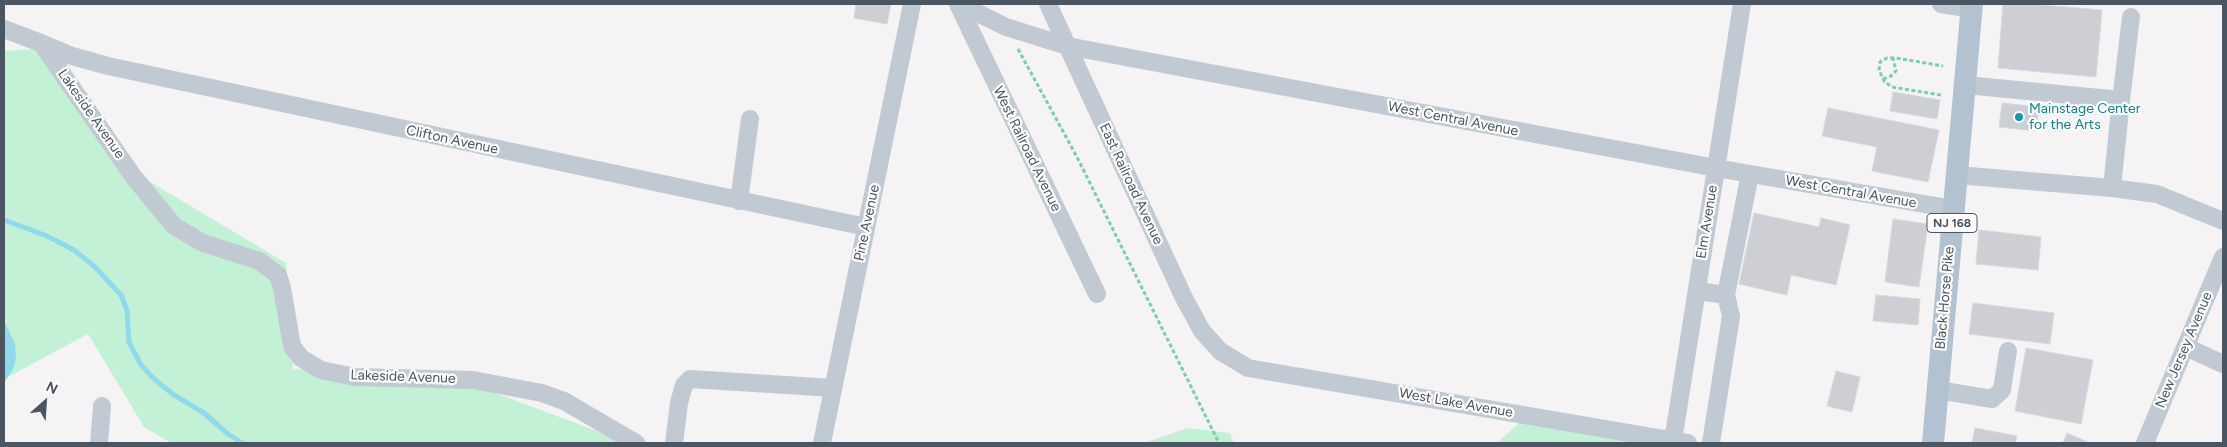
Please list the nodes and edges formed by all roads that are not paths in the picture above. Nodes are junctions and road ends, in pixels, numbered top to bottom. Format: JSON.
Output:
{"nodes":[{"id":1,"x":912,"y":4,"type":"edge"},
{"id":2,"x":959,"y":4,"type":"edge"},
{"id":3,"x":1048,"y":4,"type":"edge"},
{"id":4,"x":1742,"y":4,"type":"edge"},
{"id":5,"x":1942,"y":4,"type":"edge"},
{"id":6,"x":1972,"y":7,"type":"edge"},
{"id":7,"x":2131,"y":17,"type":"dead end"},
{"id":8,"x":4,"y":29,"type":"edge"},
{"id":9,"x":41,"y":42,"type":"junction"},
{"id":10,"x":1067,"y":46,"type":"junction"},
{"id":11,"x":1966,"y":85,"type":"junction"},
{"id":12,"x":2121,"y":100,"type":"junction"},
{"id":13,"x":750,"y":119,"type":"dead end"},
{"id":14,"x":1716,"y":168,"type":"junction"},
{"id":15,"x":1750,"y":174,"type":"junction"},
{"id":16,"x":1957,"y":175,"type":"junction"},
{"id":17,"x":2112,"y":188,"type":"junction"},
{"id":18,"x":739,"y":201,"type":"junction"},
{"id":19,"x":1953,"y":209,"type":"junction"},
{"id":20,"x":2223,"y":221,"type":"edge"},
{"id":21,"x":866,"y":228,"type":"junction"},
{"id":22,"x":2223,"y":257,"type":"edge"},
{"id":23,"x":1696,"y":291,"type":"junction"},
{"id":24,"x":1097,"y":294,"type":"dead end"},
{"id":25,"x":1726,"y":295,"type":"junction"},
{"id":26,"x":2186,"y":347,"type":"junction"},
{"id":27,"x":2008,"y":350,"type":"dead end"},
{"id":28,"x":1228,"y":356,"type":"joint"},
{"id":29,"x":2223,"y":364,"type":"edge"},
{"id":30,"x":833,"y":388,"type":"junction"},
{"id":31,"x":1938,"y":390,"type":"junction"},
{"id":32,"x":102,"y":406,"type":"dead end"},
{"id":33,"x":1680,"y":442,"type":"edge"},
{"id":34,"x":99,"y":443,"type":"edge"},
{"id":35,"x":636,"y":443,"type":"edge"},
{"id":36,"x":674,"y":443,"type":"edge"},
{"id":37,"x":822,"y":443,"type":"edge"},
{"id":38,"x":1710,"y":443,"type":"edge"},
{"id":39,"x":1933,"y":443,"type":"edge"},
{"id":40,"x":2145,"y":443,"type":"edge"}],
"edges":[{"from":1,"to":21,"type":"street","name":"Pine Avenue"},
{"from":2,"to":10,"type":"street","name":"West Central Avenue"},
{"from":2,"to":24,"type":"street","name":"West Railroad Avenue"},
{"from":3,"to":10,"type":"street","name":"East Railroad Avenue"},
{"from":4,"to":14,"type":"street","name":"Elm Avenue"},
{"from":5,"to":6,"type":"street"},
{"from":6,"to":11,"type":"main road","name":"Black Horse Pike","number":"NJ 168"},
{"from":7,"to":12,"type":"street"},
{"from":8,"to":9,"type":"street"},
{"from":9,"to":18,"type":"street","name":"Clifton Avenue"},
{"from":9,"to":35,"type":"street","name":"Lakeside Avenue"},
{"from":10,"to":14,"type":"street","name":"West Central Avenue"},
{"from":10,"to":28,"type":"street","name":"East Railroad Avenue"},
{"from":11,"to":12,"type":"street"},
{"from":11,"to":16,"type":"main road","name":"Black Horse Pike","number":"NJ 168"},
{"from":12,"to":17,"type":"street"},
{"from":13,"to":18,"type":"street"},
{"from":14,"to":15,"type":"street","name":"West Central Avenue"},
{"from":14,"to":23,"type":"street","name":"Elm Avenue"},
{"from":15,"to":19,"type":"street","name":"West Central Avenue"},
{"from":15,"to":25,"type":"street"},
{"from":16,"to":17,"type":"street"},
{"from":16,"to":19,"type":"main road","name":"Black Horse Pike","number":"NJ 168"},
{"from":17,"to":20,"type":"street"},
{"from":18,"to":21,"type":"street","name":"Clifton Avenue"},
{"from":19,"to":31,"type":"main road","name":"Black Horse Pike","number":"NJ 168"},
{"from":21,"to":30,"type":"street","name":"Pine Avenue"},
{"from":22,"to":26,"type":"street","name":"New Jersey Avenue"},
{"from":23,"to":25,"type":"street"},
{"from":23,"to":33,"type":"street","name":"Elm Avenue"},
{"from":25,"to":38,"type":"street"},
{"from":26,"to":29,"type":"street"},
{"from":26,"to":40,"type":"street","name":"New Jersey Avenue"},
{"from":27,"to":31,"type":"street"},
{"from":28,"to":33,"type":"street","name":"West Lake Avenue"},
{"from":30,"to":36,"type":"street"},
{"from":30,"to":37,"type":"street","name":"Pine Avenue"},
{"from":31,"to":39,"type":"main road","name":"Black Horse Pike","number":"NJ 168"},
{"from":32,"to":34,"type":"street"}]}
